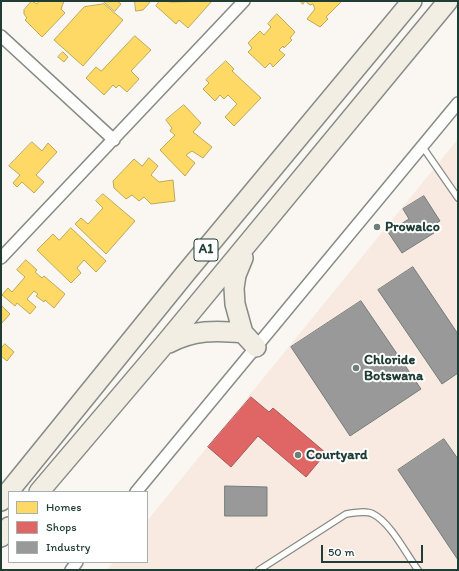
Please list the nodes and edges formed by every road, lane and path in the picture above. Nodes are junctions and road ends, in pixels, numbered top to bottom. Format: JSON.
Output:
{"nodes":[{"id":1,"x":244,"y":1,"type":"edge"},
{"id":2,"x":412,"y":1,"type":"edge"},
{"id":3,"x":448,"y":1,"type":"edge"},
{"id":4,"x":1,"y":36,"type":"edge"},
{"id":5,"x":458,"y":103,"type":"edge"},
{"id":6,"x":114,"y":140,"type":"junction"},
{"id":7,"x":422,"y":146,"type":"junction"},
{"id":8,"x":458,"y":198,"type":"edge"},
{"id":9,"x":263,"y":226,"type":"junction"},
{"id":10,"x":1,"y":258,"type":"edge"},
{"id":11,"x":243,"y":333,"type":"junction"},
{"id":12,"x":163,"y":346,"type":"junction"},
{"id":13,"x":256,"y":347,"type":"junction"},
{"id":14,"x":9,"y":491,"type":"edge"},
{"id":15,"x":40,"y":491,"type":"edge"},
{"id":16,"x":137,"y":491,"type":"edge"},
{"id":17,"x":8,"y":492,"type":"edge"},
{"id":18,"x":1,"y":501,"type":"edge"},
{"id":19,"x":8,"y":528,"type":"edge"},
{"id":20,"x":1,"y":537,"type":"edge"},
{"id":21,"x":259,"y":570,"type":"edge"},
{"id":22,"x":418,"y":570,"type":"edge"}],
"edges":[{"from":1,"to":6,"type":"street"},
{"from":2,"to":14,"type":"highway","number":"A1"},
{"from":3,"to":9,"type":"highway","number":"A1"},
{"from":4,"to":6,"type":"street"},
{"from":5,"to":7,"type":"street"},
{"from":6,"to":10,"type":"street"},
{"from":7,"to":8,"type":"lane"},
{"from":7,"to":13,"type":"street"},
{"from":9,"to":11,"type":"highway"},
{"from":9,"to":12,"type":"highway","number":"A1"},
{"from":11,"to":12,"type":"highway"},
{"from":11,"to":13,"type":"highway"},
{"from":12,"to":15,"type":"highway","number":"A1"},
{"from":13,"to":16,"type":"street"},
{"from":17,"to":18,"type":"highway","number":"A1"},
{"from":19,"to":20,"type":"highway"},
{"from":21,"to":22,"type":"lane"}]}
